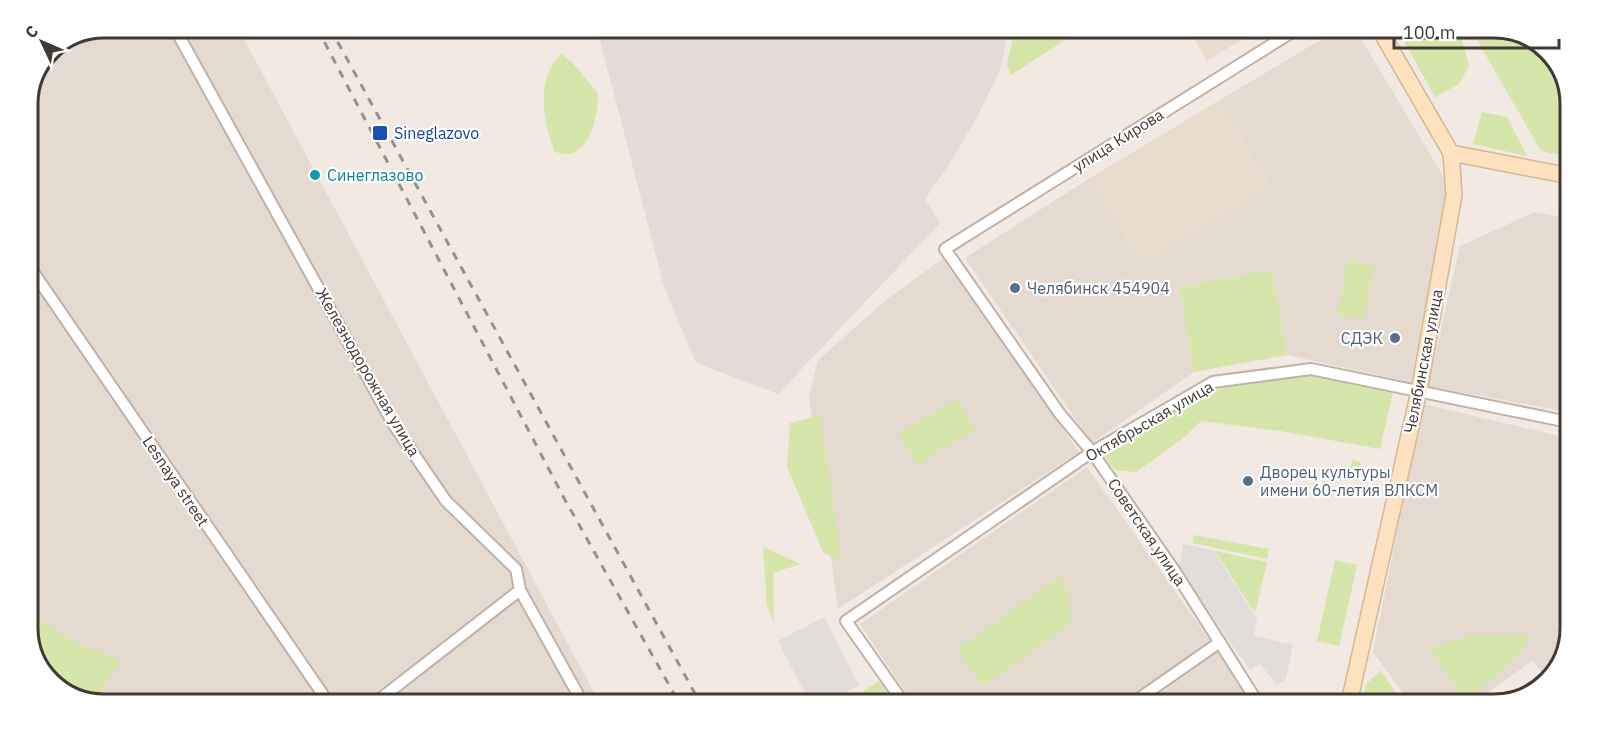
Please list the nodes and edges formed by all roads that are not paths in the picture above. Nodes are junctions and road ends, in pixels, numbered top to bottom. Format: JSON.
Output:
{"nodes":[{"id":1,"x":180,"y":38,"type":"edge"},
{"id":2,"x":1282,"y":38,"type":"edge"},
{"id":3,"x":1384,"y":38,"type":"edge"},
{"id":4,"x":1451,"y":153,"type":"junction"},
{"id":5,"x":1560,"y":174,"type":"edge"},
{"id":6,"x":945,"y":249,"type":"joint"},
{"id":7,"x":38,"y":279,"type":"edge"},
{"id":8,"x":1419,"y":392,"type":"junction"},
{"id":9,"x":1560,"y":420,"type":"edge"},
{"id":10,"x":1092,"y":452,"type":"junction"},
{"id":11,"x":520,"y":590,"type":"junction"},
{"id":12,"x":1220,"y":642,"type":"junction"},
{"id":13,"x":323,"y":694,"type":"edge"},
{"id":14,"x":386,"y":694,"type":"edge"},
{"id":15,"x":578,"y":694,"type":"edge"},
{"id":16,"x":897,"y":694,"type":"edge"},
{"id":17,"x":1145,"y":694,"type":"edge"},
{"id":18,"x":1252,"y":694,"type":"edge"},
{"id":19,"x":1351,"y":694,"type":"edge"}],
"edges":[{"from":1,"to":11,"type":"street","name":"Железнодорожная улица"},
{"from":2,"to":6,"type":"street","name":"улица Кирова"},
{"from":3,"to":4,"type":"street","name":"Челябинская улица"},
{"from":4,"to":5,"type":"street"},
{"from":4,"to":8,"type":"street","name":"Челябинская улица"},
{"from":6,"to":10,"type":"street","name":"Советская улица"},
{"from":7,"to":13,"type":"street","name":"Lesnaya street"},
{"from":8,"to":9,"type":"street","name":"Октябрьская улица"},
{"from":8,"to":10,"type":"street","name":"Октябрьская улица"},
{"from":8,"to":19,"type":"street","name":"Челябинская улица"},
{"from":10,"to":12,"type":"street","name":"Советская улица"},
{"from":10,"to":16,"type":"street","name":"Октябрьская улица"},
{"from":11,"to":14,"type":"street"},
{"from":11,"to":15,"type":"street","name":"Железнодорожная улица"},
{"from":12,"to":17,"type":"street"},
{"from":12,"to":18,"type":"street","name":"Советская улица"}]}
